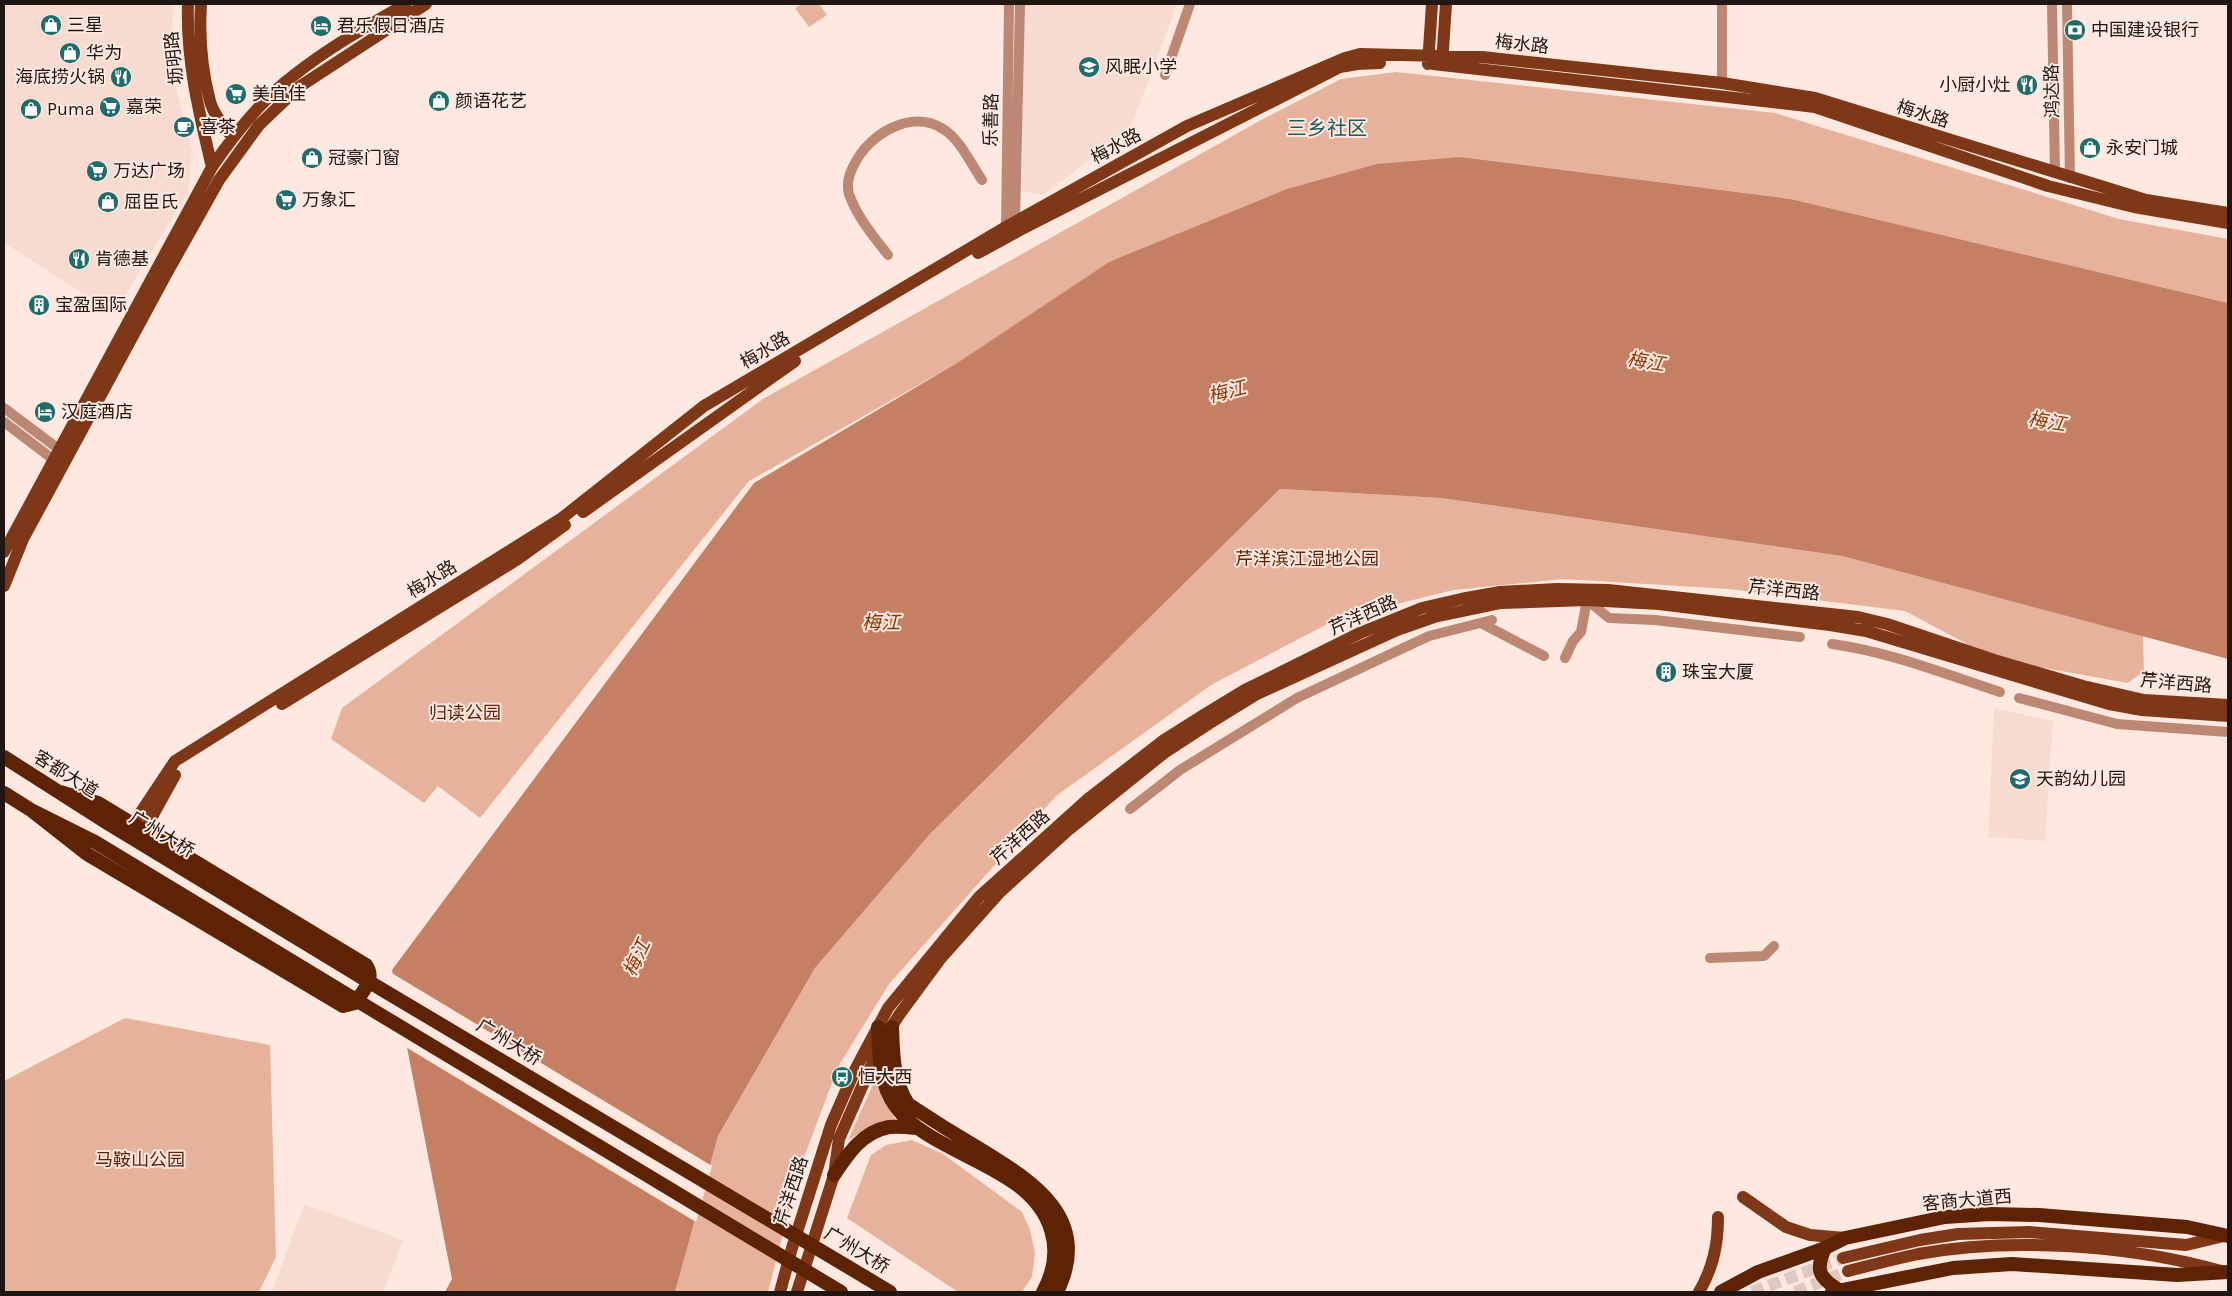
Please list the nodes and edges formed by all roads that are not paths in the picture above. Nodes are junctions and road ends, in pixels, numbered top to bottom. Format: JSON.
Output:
{"nodes":[{"id":1,"x":188,"y":4,"type":"edge"},
{"id":2,"x":201,"y":4,"type":"edge"},
{"id":3,"x":406,"y":4,"type":"edge"},
{"id":4,"x":426,"y":4,"type":"edge"},
{"id":5,"x":1009,"y":4,"type":"edge"},
{"id":6,"x":1020,"y":4,"type":"edge"},
{"id":7,"x":1190,"y":4,"type":"edge"},
{"id":8,"x":1432,"y":4,"type":"edge"},
{"id":9,"x":1446,"y":4,"type":"edge"},
{"id":10,"x":1722,"y":4,"type":"edge"},
{"id":11,"x":2052,"y":4,"type":"edge"},
{"id":12,"x":2067,"y":4,"type":"edge"},
{"id":13,"x":1428,"y":59,"type":"junction"},
{"id":14,"x":1443,"y":60,"type":"junction"},
{"id":15,"x":1165,"y":75,"type":"dead end"},
{"id":16,"x":1722,"y":83,"type":"junction"},
{"id":17,"x":232,"y":137,"type":"junction"},
{"id":18,"x":212,"y":167,"type":"junction"},
{"id":19,"x":2055,"y":173,"type":"junction"},
{"id":20,"x":2070,"y":178,"type":"junction"},
{"id":21,"x":982,"y":180,"type":"dead end"},
{"id":22,"x":2228,"y":213,"type":"edge"},
{"id":23,"x":2228,"y":223,"type":"edge"},
{"id":24,"x":1013,"y":229,"type":"junction"},
{"id":25,"x":888,"y":255,"type":"dead end"},
{"id":26,"x":4,"y":408,"type":"edge"},
{"id":27,"x":4,"y":422,"type":"edge"},
{"id":28,"x":57,"y":455,"type":"junction"},
{"id":29,"x":4,"y":552,"type":"edge"},
{"id":30,"x":4,"y":586,"type":"edge"},
{"id":31,"x":1587,"y":600,"type":"junction"},
{"id":32,"x":1492,"y":620,"type":"dead end"},
{"id":33,"x":1481,"y":622,"type":"junction"},
{"id":34,"x":1800,"y":637,"type":"dead end"},
{"id":35,"x":1832,"y":644,"type":"dead end"},
{"id":36,"x":1544,"y":656,"type":"dead end"},
{"id":37,"x":1564,"y":658,"type":"dead end"},
{"id":38,"x":2000,"y":692,"type":"dead end"},
{"id":39,"x":2019,"y":698,"type":"dead end"},
{"id":40,"x":2228,"y":705,"type":"edge"},
{"id":41,"x":2228,"y":716,"type":"edge"},
{"id":42,"x":2228,"y":732,"type":"edge"},
{"id":43,"x":4,"y":757,"type":"edge"},
{"id":44,"x":60,"y":792,"type":"junction"},
{"id":45,"x":4,"y":793,"type":"edge"},
{"id":46,"x":1130,"y":809,"type":"dead end"},
{"id":47,"x":31,"y":810,"type":"junction"},
{"id":48,"x":109,"y":824,"type":"joint"},
{"id":49,"x":138,"y":827,"type":"junction"},
{"id":50,"x":1774,"y":946,"type":"dead end"},
{"id":51,"x":1710,"y":958,"type":"dead end"},
{"id":52,"x":885,"y":1027,"type":"junction"},
{"id":53,"x":879,"y":1048,"type":"junction"},
{"id":54,"x":917,"y":1128,"type":"junction"},
{"id":55,"x":834,"y":1175,"type":"junction"},
{"id":56,"x":1743,"y":1197,"type":"dead end"},
{"id":57,"x":1718,"y":1217,"type":"dead end"},
{"id":58,"x":2226,"y":1236,"type":"edge"},
{"id":59,"x":1845,"y":1238,"type":"junction"},
{"id":60,"x":1825,"y":1248,"type":"junction"},
{"id":61,"x":1843,"y":1258,"type":"tunnel mouth"},
{"id":62,"x":1848,"y":1271,"type":"tunnel mouth"},
{"id":63,"x":2226,"y":1274,"type":"edge"},
{"id":64,"x":1858,"y":1289,"type":"edge"},
{"id":65,"x":1836,"y":1291,"type":"edge"},
{"id":66,"x":780,"y":1292,"type":"edge"},
{"id":67,"x":797,"y":1292,"type":"edge"},
{"id":68,"x":841,"y":1292,"type":"edge"},
{"id":69,"x":890,"y":1292,"type":"edge"},
{"id":70,"x":1043,"y":1292,"type":"edge"},
{"id":71,"x":1057,"y":1292,"type":"edge"},
{"id":72,"x":1699,"y":1292,"type":"edge"},
{"id":73,"x":1721,"y":1292,"type":"edge"}],
"edges":[{"from":1,"to":18,"type":"main road","name":"坜明路"},
{"from":2,"to":17,"type":"main road","name":"坜明路"},
{"from":3,"to":17,"type":"main road"},
{"from":4,"to":30,"type":"main road"},
{"from":5,"to":24,"type":"street","name":"乐善路"},
{"from":6,"to":24,"type":"street","name":"乐善路"},
{"from":7,"to":15,"type":"street"},
{"from":8,"to":13,"type":"main road"},
{"from":9,"to":14,"type":"main road"},
{"from":10,"to":16,"type":"street"},
{"from":11,"to":19,"type":"street","name":"鸿达路"},
{"from":12,"to":20,"type":"street","name":"鸿达路"},
{"from":13,"to":14,"type":"main road","name":"梅水路"},
{"from":13,"to":24,"type":"main road","name":"梅水路"},
{"from":14,"to":16,"type":"main road","name":"梅水路"},
{"from":14,"to":23,"type":"main road","name":"梅水路"},
{"from":16,"to":19,"type":"main road","name":"梅水路"},
{"from":17,"to":18,"type":"main road"},
{"from":18,"to":28,"type":"main road"},
{"from":19,"to":20,"type":"main road","name":"梅水路"},
{"from":20,"to":22,"type":"main road","name":"梅水路"},
{"from":21,"to":25,"type":"street"},
{"from":24,"to":49,"type":"main road","name":"梅水路"},
{"from":26,"to":28,"type":"street"},
{"from":27,"to":28,"type":"street"},
{"from":28,"to":29,"type":"main road"},
{"from":31,"to":34,"type":"street"},
{"from":31,"to":37,"type":"street"},
{"from":31,"to":41,"type":"main road","name":"芹洋西路"},
{"from":31,"to":52,"type":"main road","name":"芹洋西路"},
{"from":32,"to":33,"type":"street"},
{"from":33,"to":36,"type":"street"},
{"from":33,"to":46,"type":"street"},
{"from":35,"to":38,"type":"street"},
{"from":39,"to":42,"type":"street"},
{"from":40,"to":52,"type":"main road","name":"芹洋西路"},
{"from":43,"to":44,"type":"highway","name":"客都大道"},
{"from":44,"to":48,"type":"highway","name":"客都大道"},
{"from":44,"to":49,"type":"highway"},
{"from":45,"to":47,"type":"highway"},
{"from":47,"to":49,"type":"highway"},
{"from":47,"to":68,"type":"highway","bridge":true},
{"from":48,"to":69,"type":"highway","name":"广州大桥","bridge":true},
{"from":50,"to":51,"type":"street"},
{"from":52,"to":53,"type":"highway"},
{"from":52,"to":66,"type":"main road","name":"芹洋西路"},
{"from":52,"to":71,"type":"highway"},
{"from":53,"to":54,"type":"highway"},
{"from":53,"to":55,"type":"main road","name":"芹洋西路"},
{"from":54,"to":55,"type":"highway"},
{"from":54,"to":70,"type":"highway"},
{"from":55,"to":67,"type":"main road","name":"芹洋西路"},
{"from":56,"to":59,"type":"main road"},
{"from":57,"to":72,"type":"main road"},
{"from":58,"to":59,"type":"highway","name":"客商大道西"},
{"from":58,"to":61,"type":"main road"},
{"from":59,"to":60,"type":"highway","name":"客商大道西"},
{"from":60,"to":65,"type":"highway"},
{"from":60,"to":73,"type":"highway","name":"客商大道西"},
{"from":62,"to":63,"type":"main road"},
{"from":63,"to":64,"type":"highway"},
{"from":64,"to":65,"type":"highway"}]}
